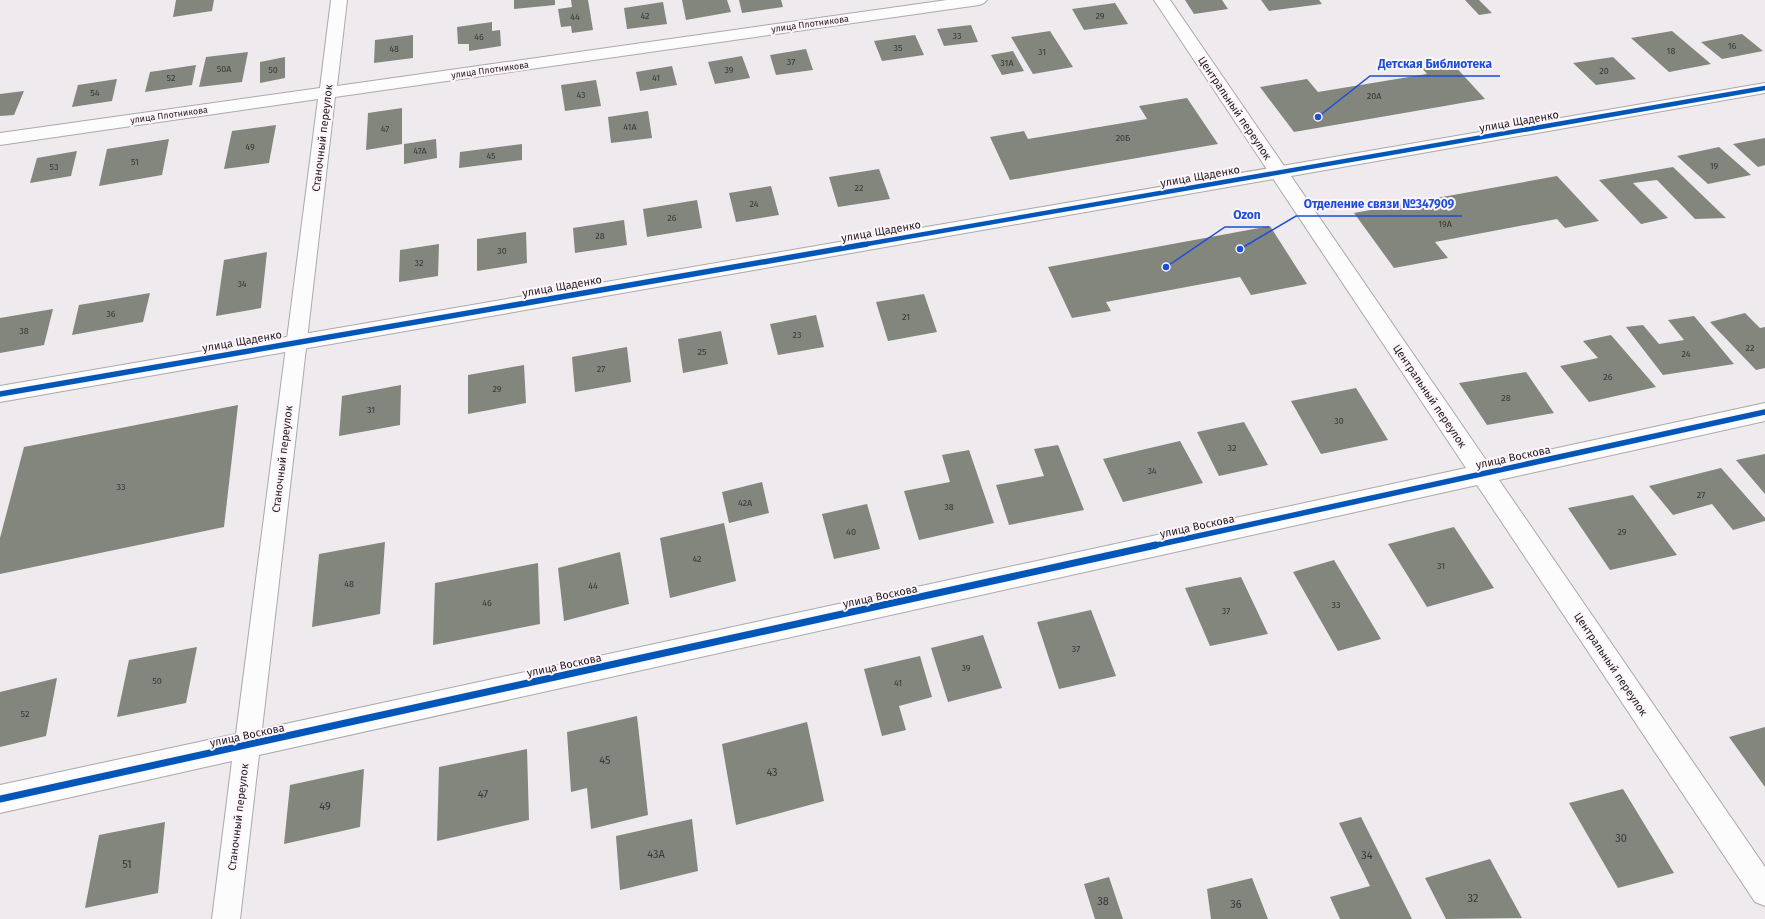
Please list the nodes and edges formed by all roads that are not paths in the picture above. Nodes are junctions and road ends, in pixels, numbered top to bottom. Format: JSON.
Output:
{"nodes":[{"id":1,"x":339,"y":0,"type":"edge"},
{"id":2,"x":979,"y":0,"type":"edge"},
{"id":3,"x":1162,"y":0,"type":"edge"},
{"id":4,"x":1765,"y":88,"type":"edge"},
{"id":5,"x":328,"y":93,"type":"junction"},
{"id":6,"x":0,"y":139,"type":"edge"},
{"id":7,"x":1278,"y":173,"type":"junction"},
{"id":8,"x":297,"y":342,"type":"junction"},
{"id":9,"x":0,"y":394,"type":"edge"},
{"id":10,"x":1765,"y":412,"type":"edge"},
{"id":11,"x":1482,"y":474,"type":"junction"},
{"id":12,"x":247,"y":745,"type":"junction"},
{"id":13,"x":0,"y":798,"type":"edge"},
{"id":14,"x":1765,"y":892,"type":"edge"},
{"id":15,"x":226,"y":919,"type":"edge"}],
"edges":[{"from":1,"to":5,"type":"street","name":"Станочный переулок"},
{"from":2,"to":5,"type":"street","name":"улица Плотникова"},
{"from":3,"to":7,"type":"street","name":"Центральный переулок"},
{"from":4,"to":7,"type":"street","name":"улица Щаденко"},
{"from":5,"to":6,"type":"street","name":"улица Плотникова"},
{"from":5,"to":8,"type":"street","name":"Станочный переулок"},
{"from":7,"to":8,"type":"street","name":"улица Щаденко"},
{"from":7,"to":11,"type":"street","name":"Центральный переулок"},
{"from":8,"to":9,"type":"street","name":"улица Щаденко"},
{"from":8,"to":12,"type":"street","name":"Станочный переулок"},
{"from":10,"to":11,"type":"street","name":"улица Воскова"},
{"from":11,"to":12,"type":"street","name":"улица Воскова"},
{"from":11,"to":14,"type":"street","name":"Центральный переулок"},
{"from":12,"to":13,"type":"street","name":"улица Воскова"},
{"from":12,"to":15,"type":"street","name":"Станочный переулок"}]}
